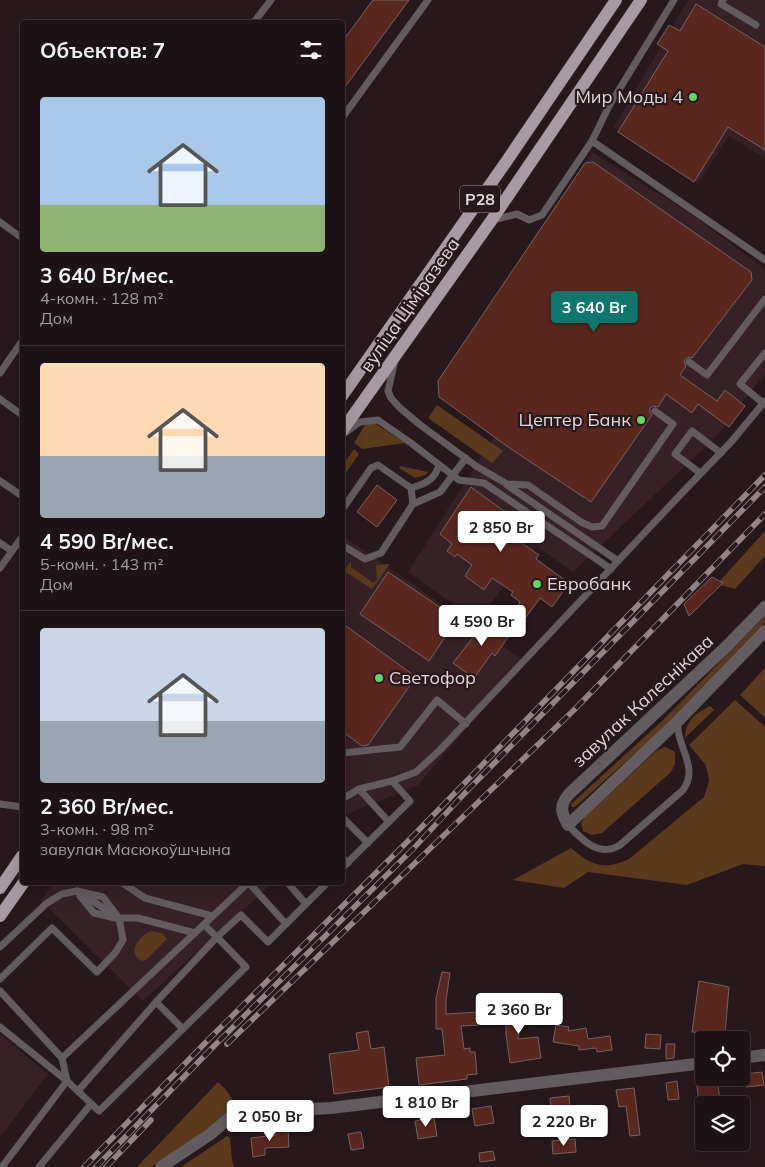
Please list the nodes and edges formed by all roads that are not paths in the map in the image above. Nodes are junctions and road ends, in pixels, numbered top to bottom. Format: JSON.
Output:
{"nodes":[{"id":1,"x":271,"y":0,"type":"edge"},
{"id":2,"x":428,"y":0,"type":"edge"},
{"id":3,"x":616,"y":0,"type":"edge"},
{"id":4,"x":641,"y":0,"type":"edge"},
{"id":5,"x":674,"y":0,"type":"edge"},
{"id":6,"x":723,"y":0,"type":"edge"},
{"id":7,"x":256,"y":20,"type":"edge"},
{"id":8,"x":756,"y":25,"type":"dead end"},
{"id":9,"x":345,"y":114,"type":"edge"},
{"id":10,"x":592,"y":142,"type":"junction"},
{"id":11,"x":491,"y":221,"type":"junction"},
{"id":12,"x":0,"y":222,"type":"edge"},
{"id":13,"x":20,"y":237,"type":"edge"},
{"id":14,"x":765,"y":260,"type":"edge"},
{"id":15,"x":765,"y":299,"type":"edge"},
{"id":16,"x":20,"y":343,"type":"edge"},
{"id":17,"x":765,"y":354,"type":"edge"},
{"id":18,"x":395,"y":356,"type":"junction"},
{"id":19,"x":689,"y":362,"type":"dead end"},
{"id":20,"x":0,"y":373,"type":"edge"},
{"id":21,"x":345,"y":392,"type":"edge"},
{"id":22,"x":0,"y":399,"type":"edge"},
{"id":23,"x":764,"y":402,"type":"edge"},
{"id":24,"x":655,"y":411,"type":"dead end"},
{"id":25,"x":20,"y":414,"type":"edge"},
{"id":26,"x":345,"y":429,"type":"edge"},
{"id":27,"x":345,"y":431,"type":"edge"},
{"id":28,"x":720,"y":453,"type":"junction"},
{"id":29,"x":466,"y":458,"type":"junction"},
{"id":30,"x":439,"y":465,"type":"junction"},
{"id":31,"x":700,"y":473,"type":"junction"},
{"id":32,"x":452,"y":475,"type":"junction"},
{"id":33,"x":0,"y":481,"type":"edge"},
{"id":34,"x":507,"y":484,"type":"junction"},
{"id":35,"x":411,"y":488,"type":"junction"},
{"id":36,"x":20,"y":495,"type":"edge"},
{"id":37,"x":413,"y":504,"type":"junction"},
{"id":38,"x":345,"y":506,"type":"edge"},
{"id":39,"x":20,"y":540,"type":"edge"},
{"id":40,"x":0,"y":542,"type":"edge"},
{"id":41,"x":345,"y":547,"type":"edge"},
{"id":42,"x":12,"y":551,"type":"junction"},
{"id":43,"x":618,"y":562,"type":"junction"},
{"id":44,"x":0,"y":568,"type":"edge"},
{"id":45,"x":611,"y":569,"type":"junction"},
{"id":46,"x":765,"y":607,"type":"edge"},
{"id":47,"x":765,"y":631,"type":"edge"},
{"id":48,"x":678,"y":721,"type":"junction"},
{"id":49,"x":466,"y":724,"type":"junction"},
{"id":50,"x":345,"y":753,"type":"edge"},
{"id":51,"x":392,"y":781,"type":"junction"},
{"id":52,"x":359,"y":789,"type":"junction"},
{"id":53,"x":345,"y":797,"type":"edge"},
{"id":54,"x":0,"y":804,"type":"edge"},
{"id":55,"x":20,"y":807,"type":"edge"},
{"id":56,"x":345,"y":820,"type":"edge"},
{"id":57,"x":388,"y":822,"type":"junction"},
{"id":58,"x":568,"y":825,"type":"junction"},
{"id":59,"x":368,"y":843,"type":"junction"},
{"id":60,"x":20,"y":859,"type":"edge"},
{"id":61,"x":345,"y":862,"type":"edge"},
{"id":62,"x":22,"y":885,"type":"edge"},
{"id":63,"x":126,"y":885,"type":"edge"},
{"id":64,"x":247,"y":885,"type":"edge"},
{"id":65,"x":251,"y":885,"type":"edge"},
{"id":66,"x":289,"y":885,"type":"edge"},
{"id":67,"x":325,"y":885,"type":"edge"},
{"id":68,"x":0,"y":888,"type":"edge"},
{"id":69,"x":306,"y":904,"type":"junction"},
{"id":70,"x":0,"y":916,"type":"edge"},
{"id":71,"x":212,"y":916,"type":"junction"},
{"id":72,"x":119,"y":918,"type":"junction"},
{"id":73,"x":286,"y":924,"type":"junction"},
{"id":74,"x":204,"y":925,"type":"junction"},
{"id":75,"x":195,"y":933,"type":"junction"},
{"id":76,"x":217,"y":937,"type":"junction"},
{"id":77,"x":0,"y":946,"type":"edge"},
{"id":78,"x":0,"y":979,"type":"edge"},
{"id":79,"x":0,"y":991,"type":"edge"},
{"id":80,"x":156,"y":1002,"type":"junction"},
{"id":81,"x":0,"y":1027,"type":"edge"},
{"id":82,"x":183,"y":1029,"type":"junction"},
{"id":83,"x":765,"y":1055,"type":"edge"},
{"id":84,"x":750,"y":1057,"type":"edge"},
{"id":85,"x":62,"y":1058,"type":"junction"},
{"id":86,"x":695,"y":1064,"type":"edge"},
{"id":87,"x":67,"y":1081,"type":"junction"},
{"id":88,"x":78,"y":1091,"type":"junction"},
{"id":89,"x":92,"y":1104,"type":"junction"},
{"id":90,"x":2,"y":1167,"type":"edge"},
{"id":91,"x":39,"y":1167,"type":"edge"},
{"id":92,"x":161,"y":1167,"type":"edge"}],
"edges":[{"from":1,"to":7,"type":"lane"},
{"from":2,"to":9,"type":"lane"},
{"from":3,"to":21,"type":"main road","name":"вуліца Ціміразева","number":"Р28"},
{"from":4,"to":11,"type":"main road","name":"вуліца Ціміразева","number":"Р28"},
{"from":5,"to":10,"type":"lane"},
{"from":6,"to":8,"type":"lane"},
{"from":10,"to":11,"type":"lane"},
{"from":10,"to":14,"type":"lane"},
{"from":11,"to":18,"type":"main road","name":"вуліца Ціміразева","number":"Р28"},
{"from":12,"to":13,"type":"lane"},
{"from":15,"to":19,"type":"lane"},
{"from":16,"to":20,"type":"lane"},
{"from":17,"to":23,"type":"lane"},
{"from":18,"to":26,"type":"main road","name":"вуліца Ціміразева","number":"Р28"},
{"from":18,"to":29,"type":"lane"},
{"from":22,"to":25,"type":"lane"},
{"from":23,"to":28,"type":"lane"},
{"from":24,"to":34,"type":"lane"},
{"from":27,"to":30,"type":"lane"},
{"from":28,"to":31,"type":"lane"},
{"from":28,"to":31,"type":"lane"},
{"from":29,"to":32,"type":"lane"},
{"from":29,"to":34,"type":"lane"},
{"from":30,"to":32,"type":"lane"},
{"from":30,"to":35,"type":"lane"},
{"from":31,"to":43,"type":"lane"},
{"from":32,"to":37,"type":"lane"},
{"from":32,"to":45,"type":"lane"},
{"from":33,"to":36,"type":"lane"},
{"from":34,"to":43,"type":"lane"},
{"from":35,"to":37,"type":"lane"},
{"from":35,"to":38,"type":"lane"},
{"from":37,"to":41,"type":"lane"},
{"from":39,"to":42,"type":"lane"},
{"from":40,"to":42,"type":"lane"},
{"from":42,"to":44,"type":"lane"},
{"from":43,"to":45,"type":"lane"},
{"from":45,"to":49,"type":"lane"},
{"from":46,"to":58,"type":"street","name":"завулак Калеснікава"},
{"from":47,"to":48,"type":"street","name":"завулак Калеснікава"},
{"from":48,"to":58,"type":"street","name":"завулак Калеснікава"},
{"from":48,"to":58,"type":"lane"},
{"from":49,"to":50,"type":"lane"},
{"from":49,"to":51,"type":"lane"},
{"from":51,"to":52,"type":"lane"},
{"from":51,"to":57,"type":"lane"},
{"from":52,"to":53,"type":"lane"},
{"from":52,"to":57,"type":"lane"},
{"from":54,"to":55,"type":"lane"},
{"from":56,"to":59,"type":"lane"},
{"from":57,"to":59,"type":"lane"},
{"from":59,"to":61,"type":"lane"},
{"from":60,"to":68,"type":"main road"},
{"from":62,"to":70,"type":"main road"},
{"from":63,"to":71,"type":"lane"},
{"from":64,"to":71,"type":"lane"},
{"from":65,"to":73,"type":"lane"},
{"from":66,"to":69,"type":"lane"},
{"from":67,"to":69,"type":"lane"},
{"from":69,"to":73,"type":"lane"},
{"from":71,"to":74,"type":"lane"},
{"from":72,"to":75,"type":"lane"},
{"from":72,"to":77,"type":"lane"},
{"from":72,"to":78,"type":"lane"},
{"from":73,"to":76,"type":"lane"},
{"from":74,"to":75,"type":"lane"},
{"from":74,"to":76,"type":"lane"},
{"from":75,"to":85,"type":"lane"},
{"from":76,"to":80,"type":"lane"},
{"from":76,"to":82,"type":"lane"},
{"from":79,"to":85,"type":"lane"},
{"from":80,"to":82,"type":"lane"},
{"from":80,"to":88,"type":"lane"},
{"from":81,"to":87,"type":"lane"},
{"from":82,"to":89,"type":"lane"},
{"from":83,"to":84,"type":"street"},
{"from":85,"to":87,"type":"lane"},
{"from":86,"to":92,"type":"street"},
{"from":87,"to":88,"type":"lane"},
{"from":87,"to":90,"type":"lane"},
{"from":88,"to":89,"type":"lane"},
{"from":89,"to":91,"type":"lane"}]}
